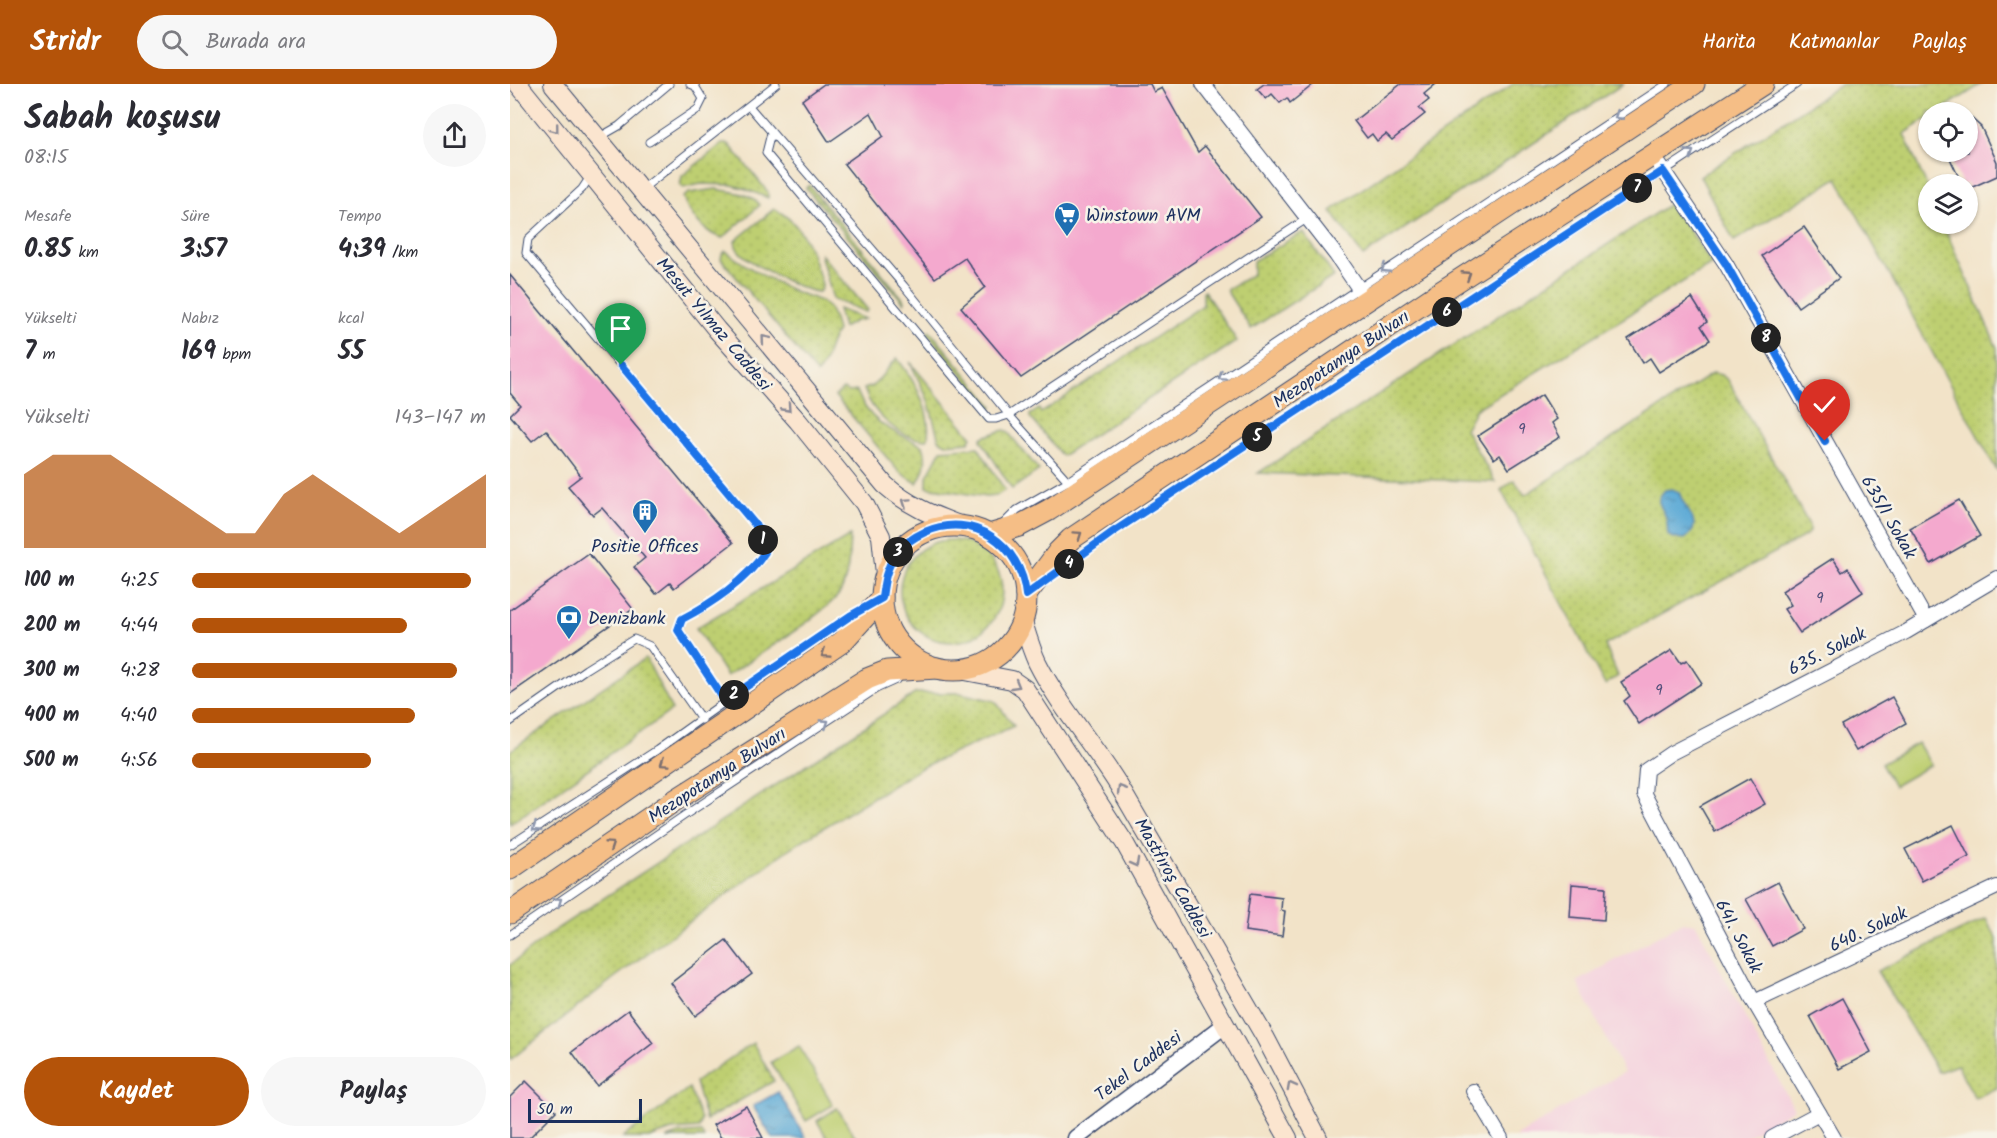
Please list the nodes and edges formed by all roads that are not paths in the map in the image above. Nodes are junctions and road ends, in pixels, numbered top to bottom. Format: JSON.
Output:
{"nodes":[{"id":1,"x":518,"y":84,"type":"edge"},
{"id":2,"x":553,"y":84,"type":"edge"},
{"id":3,"x":669,"y":84,"type":"edge"},
{"id":4,"x":690,"y":84,"type":"edge"},
{"id":5,"x":776,"y":84,"type":"edge"},
{"id":6,"x":1203,"y":84,"type":"edge"},
{"id":7,"x":1667,"y":84,"type":"edge"},
{"id":8,"x":1694,"y":84,"type":"edge"},
{"id":9,"x":1763,"y":84,"type":"edge"},
{"id":10,"x":1797,"y":84,"type":"edge"},
{"id":11,"x":749,"y":106,"type":"junction"},
{"id":12,"x":771,"y":133,"type":"junction"},
{"id":13,"x":598,"y":138,"type":"junction"},
{"id":14,"x":649,"y":142,"type":"dead end"},
{"id":15,"x":1658,"y":163,"type":"junction"},
{"id":16,"x":592,"y":175,"type":"junction"},
{"id":17,"x":641,"y":190,"type":"junction"},
{"id":18,"x":1308,"y":218,"type":"junction"},
{"id":19,"x":1362,"y":293,"type":"junction"},
{"id":20,"x":1009,"y":415,"type":"junction"},
{"id":21,"x":1072,"y":486,"type":"junction"},
{"id":22,"x":959,"y":525,"type":"junction"},
{"id":23,"x":992,"y":534,"type":"junction"},
{"id":24,"x":885,"y":574,"type":"junction"},
{"id":25,"x":1997,"y":578,"type":"edge"},
{"id":26,"x":1027,"y":593,"type":"junction"},
{"id":27,"x":882,"y":598,"type":"junction"},
{"id":28,"x":1926,"y":620,"type":"junction"},
{"id":29,"x":1023,"y":622,"type":"junction"},
{"id":30,"x":937,"y":668,"type":"junction"},
{"id":31,"x":960,"y":670,"type":"junction"},
{"id":32,"x":725,"y":701,"type":"junction"},
{"id":33,"x":510,"y":722,"type":"edge"},
{"id":34,"x":704,"y":726,"type":"junction"},
{"id":35,"x":1671,"y":753,"type":"joint"},
{"id":36,"x":510,"y":845,"type":"edge"},
{"id":37,"x":510,"y":868,"type":"edge"},
{"id":38,"x":1997,"y":887,"type":"edge"},
{"id":39,"x":510,"y":913,"type":"edge"},
{"id":40,"x":510,"y":935,"type":"edge"},
{"id":41,"x":1754,"y":1002,"type":"junction"},
{"id":42,"x":1224,"y":1024,"type":"junction"},
{"id":43,"x":1473,"y":1091,"type":"dead end"},
{"id":44,"x":1819,"y":1113,"type":"junction"},
{"id":45,"x":1076,"y":1138,"type":"edge"},
{"id":46,"x":1288,"y":1138,"type":"edge"},
{"id":47,"x":1318,"y":1138,"type":"edge"},
{"id":48,"x":1501,"y":1138,"type":"edge"},
{"id":49,"x":1772,"y":1138,"type":"edge"},
{"id":50,"x":1834,"y":1138,"type":"edge"}],
"edges":[{"from":1,"to":16,"type":"main road","name":"Mesut Yılmaz Caddesi","one_way":true},
{"from":2,"to":13,"type":"main road","name":"Mesut Yılmaz Caddesi"},
{"from":3,"to":13,"type":"lane"},
{"from":4,"to":14,"type":"lane"},
{"from":5,"to":11,"type":"lane"},
{"from":6,"to":18,"type":"street"},
{"from":7,"to":19,"type":"lane","one_way":true},
{"from":8,"to":19,"type":"main road","name":"Mezopotamya Bulvarı"},
{"from":9,"to":15,"type":"main road","name":"Mezopotamya Bulvarı"},
{"from":15,"to":10,"type":"lane","one_way":true},
{"from":11,"to":12,"type":"lane"},
{"from":11,"to":17,"type":"lane"},
{"from":12,"to":20,"type":"lane"},
{"from":12,"to":20,"type":"lane"},
{"from":13,"to":17,"type":"main road","name":"Mesut Yılmaz Caddesi"},
{"from":26,"to":15,"type":"main road","name":"Mezopotamya Bulvarı","one_way":true},
{"from":15,"to":28,"type":"street","name":"635/1 Sokak"},
{"from":16,"to":24,"type":"main road","name":"Mesut Yılmaz Caddesi","one_way":true},
{"from":16,"to":32,"type":"lane"},
{"from":22,"to":17,"type":"main road","name":"Mesut Yılmaz Caddesi","one_way":true},
{"from":18,"to":19,"type":"street"},
{"from":18,"to":20,"type":"lane"},
{"from":19,"to":21,"type":"main road","name":"Mezopotamya Bulvarı","one_way":true},
{"from":20,"to":21,"type":"lane"},
{"from":21,"to":23,"type":"main road","name":"Mezopotamya Bulvarı"},
{"from":22,"to":23,"type":"main road"},
{"from":22,"to":24,"type":"main road"},
{"from":23,"to":26,"type":"main road"},
{"from":24,"to":27,"type":"main road"},
{"from":25,"to":28,"type":"street","name":"635. Sokak"},
{"from":26,"to":29,"type":"main road"},
{"from":27,"to":30,"type":"main road"},
{"from":27,"to":32,"type":"lane"},
{"from":27,"to":34,"type":"main road","name":"Mezopotamya Bulvarı","one_way":true},
{"from":28,"to":35,"type":"street","name":"635. Sokak"},
{"from":29,"to":31,"type":"main road"},
{"from":47,"to":29,"type":"main road","name":"Mastfıroş Caddesi","one_way":true},
{"from":30,"to":31,"type":"main road"},
{"from":39,"to":30,"type":"main road","name":"Mezopotamya Bulvarı","one_way":true},
{"from":40,"to":30,"type":"lane","one_way":true},
{"from":31,"to":42,"type":"main road","name":"Mastfıroş Caddesi","one_way":true},
{"from":32,"to":34,"type":"lane"},
{"from":33,"to":34,"type":"lane"},
{"from":34,"to":36,"type":"lane","one_way":true},
{"from":34,"to":37,"type":"main road","name":"Mezopotamya Bulvarı","one_way":true},
{"from":35,"to":41,"type":"street","name":"641. Sokak"},
{"from":38,"to":41,"type":"street","name":"640. Sokak"},
{"from":41,"to":44,"type":"street","name":"641. Sokak"},
{"from":42,"to":45,"type":"street","name":"Tekel Caddesi"},
{"from":42,"to":46,"type":"main road","name":"Mastfıroş Caddesi"},
{"from":43,"to":48,"type":"street"},
{"from":44,"to":49,"type":"street"},
{"from":44,"to":50,"type":"street","name":"641. Sokak"}]}
